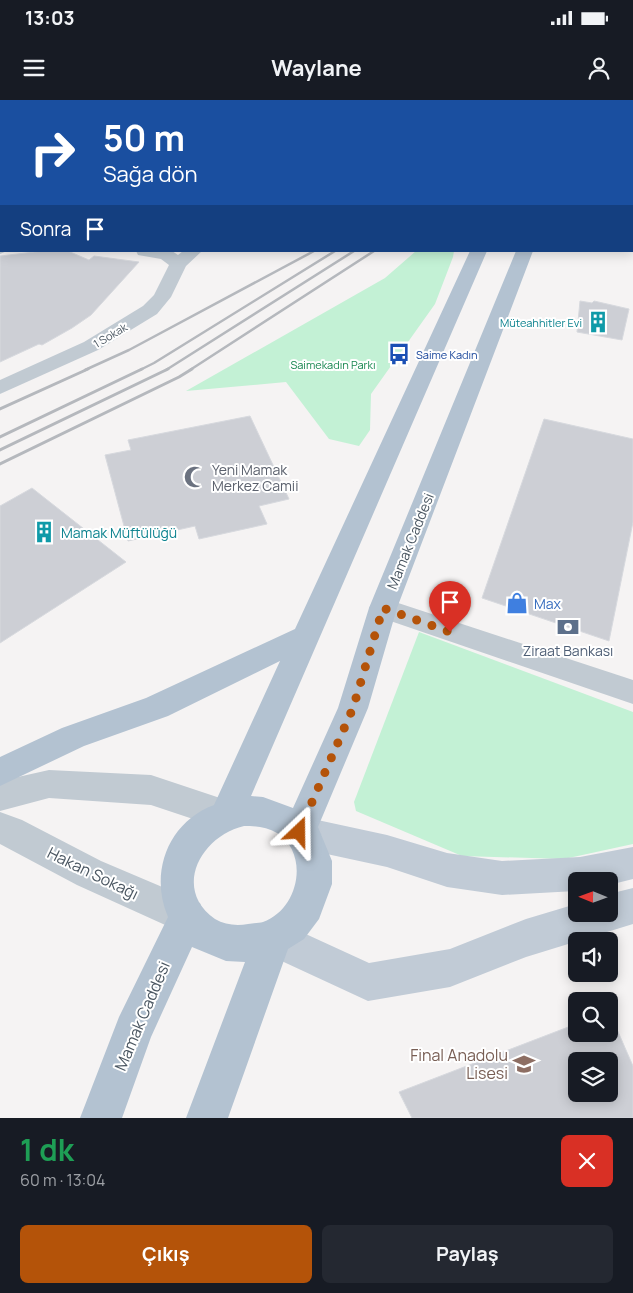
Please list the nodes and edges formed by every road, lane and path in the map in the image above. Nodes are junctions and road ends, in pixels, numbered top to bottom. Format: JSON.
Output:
{"nodes":[{"id":1,"x":150,"y":252,"type":"edge"},
{"id":2,"x":479,"y":252,"type":"edge"},
{"id":3,"x":525,"y":252,"type":"edge"},
{"id":4,"x":186,"y":257,"type":"edge"},
{"id":5,"x":0,"y":388,"type":"edge"},
{"id":6,"x":383,"y":608,"type":"junction"},
{"id":7,"x":307,"y":636,"type":"junction"},
{"id":8,"x":633,"y":692,"type":"edge"},
{"id":9,"x":0,"y":772,"type":"edge"},
{"id":10,"x":0,"y":796,"type":"edge"},
{"id":11,"x":226,"y":815,"type":"junction"},
{"id":12,"x":0,"y":828,"type":"edge"},
{"id":13,"x":299,"y":832,"type":"junction"},
{"id":14,"x":633,"y":863,"type":"edge"},
{"id":15,"x":633,"y":906,"type":"edge"},
{"id":16,"x":618,"y":910,"type":"edge"},
{"id":17,"x":187,"y":916,"type":"junction"},
{"id":18,"x":578,"y":922,"type":"edge"},
{"id":19,"x":273,"y":938,"type":"junction"},
{"id":20,"x":101,"y":1118,"type":"edge"},
{"id":21,"x":207,"y":1118,"type":"edge"}],
"edges":[{"from":1,"to":4,"type":"street"},
{"from":2,"to":7,"type":"main road"},
{"from":3,"to":6,"type":"main road","name":"Mamak Caddesi"},
{"from":4,"to":5,"type":"street","name":"1 Sokak"},
{"from":6,"to":8,"type":"street"},
{"from":6,"to":13,"type":"main road","name":"Mamak Caddesi"},
{"from":7,"to":9,"type":"main road"},
{"from":7,"to":11,"type":"main road"},
{"from":10,"to":11,"type":"street"},
{"from":11,"to":13,"type":"main road"},
{"from":11,"to":17,"type":"main road"},
{"from":12,"to":17,"type":"street","name":"Hakan Sokağı"},
{"from":13,"to":14,"type":"street"},
{"from":13,"to":19,"type":"main road"},
{"from":15,"to":16,"type":"street"},
{"from":17,"to":19,"type":"main road"},
{"from":17,"to":20,"type":"main road","name":"Mamak Caddesi"},
{"from":18,"to":19,"type":"street"},
{"from":19,"to":21,"type":"main road"}]}
